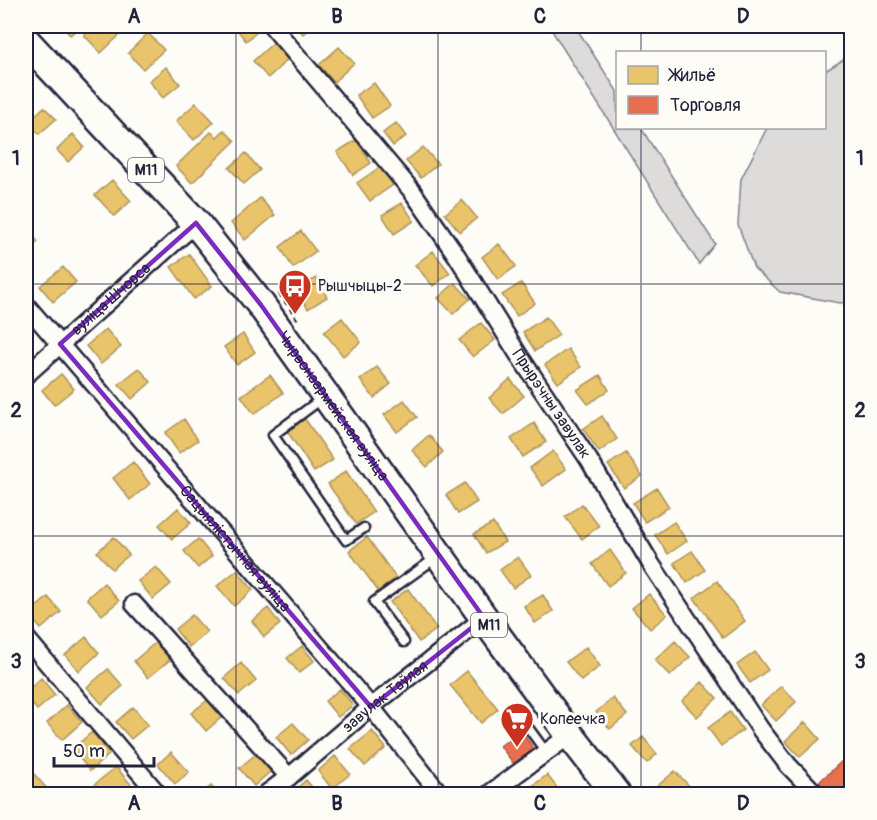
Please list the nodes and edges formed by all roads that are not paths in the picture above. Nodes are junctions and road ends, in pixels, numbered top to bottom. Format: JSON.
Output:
{"nodes":[{"id":1,"x":272,"y":26,"type":"edge"},
{"id":2,"x":26,"y":41,"type":"edge"},
{"id":3,"x":196,"y":223,"type":"junction"},
{"id":4,"x":26,"y":305,"type":"edge"},
{"id":5,"x":60,"y":344,"type":"junction"},
{"id":6,"x":26,"y":375,"type":"edge"},
{"id":7,"x":327,"y":395,"type":"junction"},
{"id":8,"x":364,"y":528,"type":"dead end"},
{"id":9,"x":439,"y":555,"type":"junction"},
{"id":10,"x":134,"y":604,"type":"dead end"},
{"id":11,"x":484,"y":618,"type":"junction"},
{"id":12,"x":26,"y":638,"type":"edge"},
{"id":13,"x":404,"y":642,"type":"dead end"},
{"id":14,"x":371,"y":707,"type":"junction"},
{"id":15,"x":521,"y":718,"type":"dead end"},
{"id":16,"x":570,"y":735,"type":"junction"},
{"id":17,"x":546,"y":752,"type":"junction"},
{"id":18,"x":289,"y":777,"type":"junction"},
{"id":19,"x":498,"y":792,"type":"edge"},
{"id":20,"x":158,"y":795,"type":"edge"},
{"id":21,"x":266,"y":795,"type":"edge"},
{"id":22,"x":440,"y":795,"type":"edge"},
{"id":23,"x":616,"y":795,"type":"edge"},
{"id":24,"x":816,"y":795,"type":"edge"}],
"edges":[{"from":1,"to":24,"type":"street","name":"Прырэчны завулак"},
{"from":2,"to":3,"type":"highway","name":"Чырвонаармейская вуліца","number":"М11"},
{"from":3,"to":5,"type":"street","name":"вуліца Шчорса"},
{"from":3,"to":7,"type":"highway","name":"Чырвонаармейская вуліца","number":"М11"},
{"from":4,"to":5,"type":"street","name":"Сацыялістычная вуліца"},
{"from":5,"to":6,"type":"street","name":"вуліца Шчорса"},
{"from":5,"to":14,"type":"street","name":"Сацыялістычная вуліца"},
{"from":7,"to":8,"type":"lane"},
{"from":7,"to":9,"type":"highway","name":"Чырвонаармейская вуліца","number":"М11"},
{"from":9,"to":11,"type":"highway","name":"Чырвонаармейская вуліца","number":"М11"},
{"from":9,"to":13,"type":"lane"},
{"from":10,"to":18,"type":"street"},
{"from":11,"to":14,"type":"street","name":"завулак Таўлая"},
{"from":11,"to":16,"type":"highway","name":"Чырвонаармейская вуліца","number":"М11"},
{"from":12,"to":20,"type":"street"},
{"from":14,"to":18,"type":"street","name":"завулак Таўлая"},
{"from":14,"to":22,"type":"street","name":"Сацыялістычная вуліца"},
{"from":15,"to":17,"type":"lane"},
{"from":16,"to":17,"type":"street"},
{"from":16,"to":23,"type":"highway","name":"Чырвонаармейская вуліца","number":"М11"},
{"from":17,"to":19,"type":"street"},
{"from":18,"to":21,"type":"street","name":"завулак Таўлая"}]}
